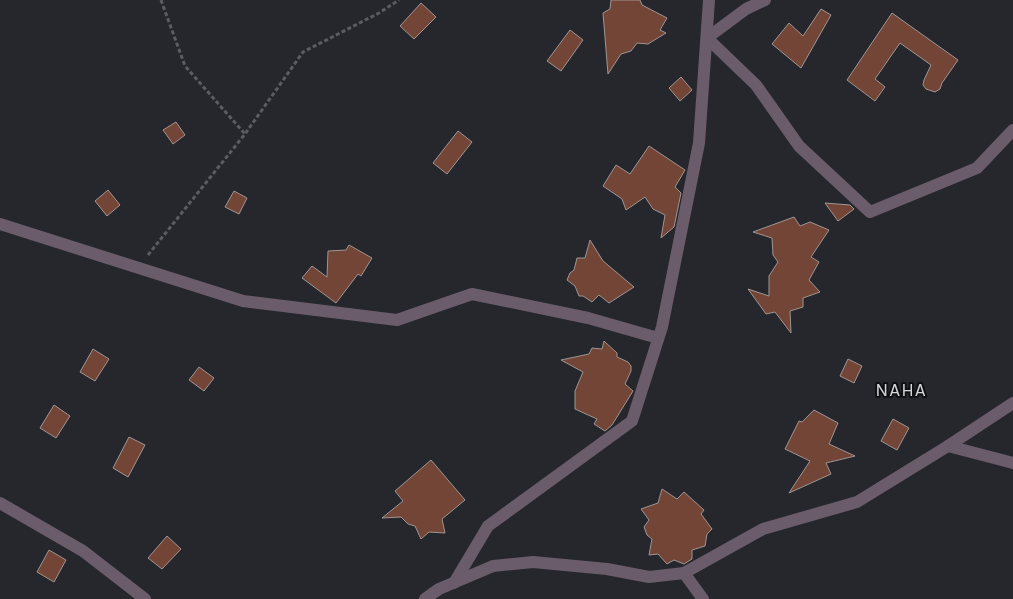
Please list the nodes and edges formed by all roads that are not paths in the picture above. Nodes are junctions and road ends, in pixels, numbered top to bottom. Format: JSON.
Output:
{"nodes":[{"id":1,"x":709,"y":0,"type":"edge"},
{"id":2,"x":765,"y":0,"type":"edge"},
{"id":3,"x":707,"y":38,"type":"junction"},
{"id":4,"x":1013,"y":130,"type":"edge"},
{"id":5,"x":0,"y":224,"type":"edge"},
{"id":6,"x":658,"y":338,"type":"junction"},
{"id":7,"x":1013,"y":403,"type":"edge"},
{"id":8,"x":948,"y":446,"type":"junction"},
{"id":9,"x":1013,"y":463,"type":"edge"},
{"id":10,"x":0,"y":503,"type":"edge"},
{"id":11,"x":684,"y":573,"type":"junction"},
{"id":12,"x":454,"y":583,"type":"junction"},
{"id":13,"x":145,"y":599,"type":"edge"},
{"id":14,"x":425,"y":599,"type":"edge"},
{"id":15,"x":703,"y":599,"type":"edge"}],
"edges":[{"from":1,"to":3,"type":"street"},
{"from":2,"to":3,"type":"street"},
{"from":3,"to":4,"type":"street"},
{"from":3,"to":6,"type":"street"},
{"from":5,"to":6,"type":"street"},
{"from":6,"to":12,"type":"street"},
{"from":7,"to":8,"type":"street"},
{"from":8,"to":9,"type":"street"},
{"from":8,"to":11,"type":"street"},
{"from":10,"to":13,"type":"street"},
{"from":11,"to":12,"type":"street"},
{"from":11,"to":15,"type":"street"},
{"from":12,"to":14,"type":"street"}]}
